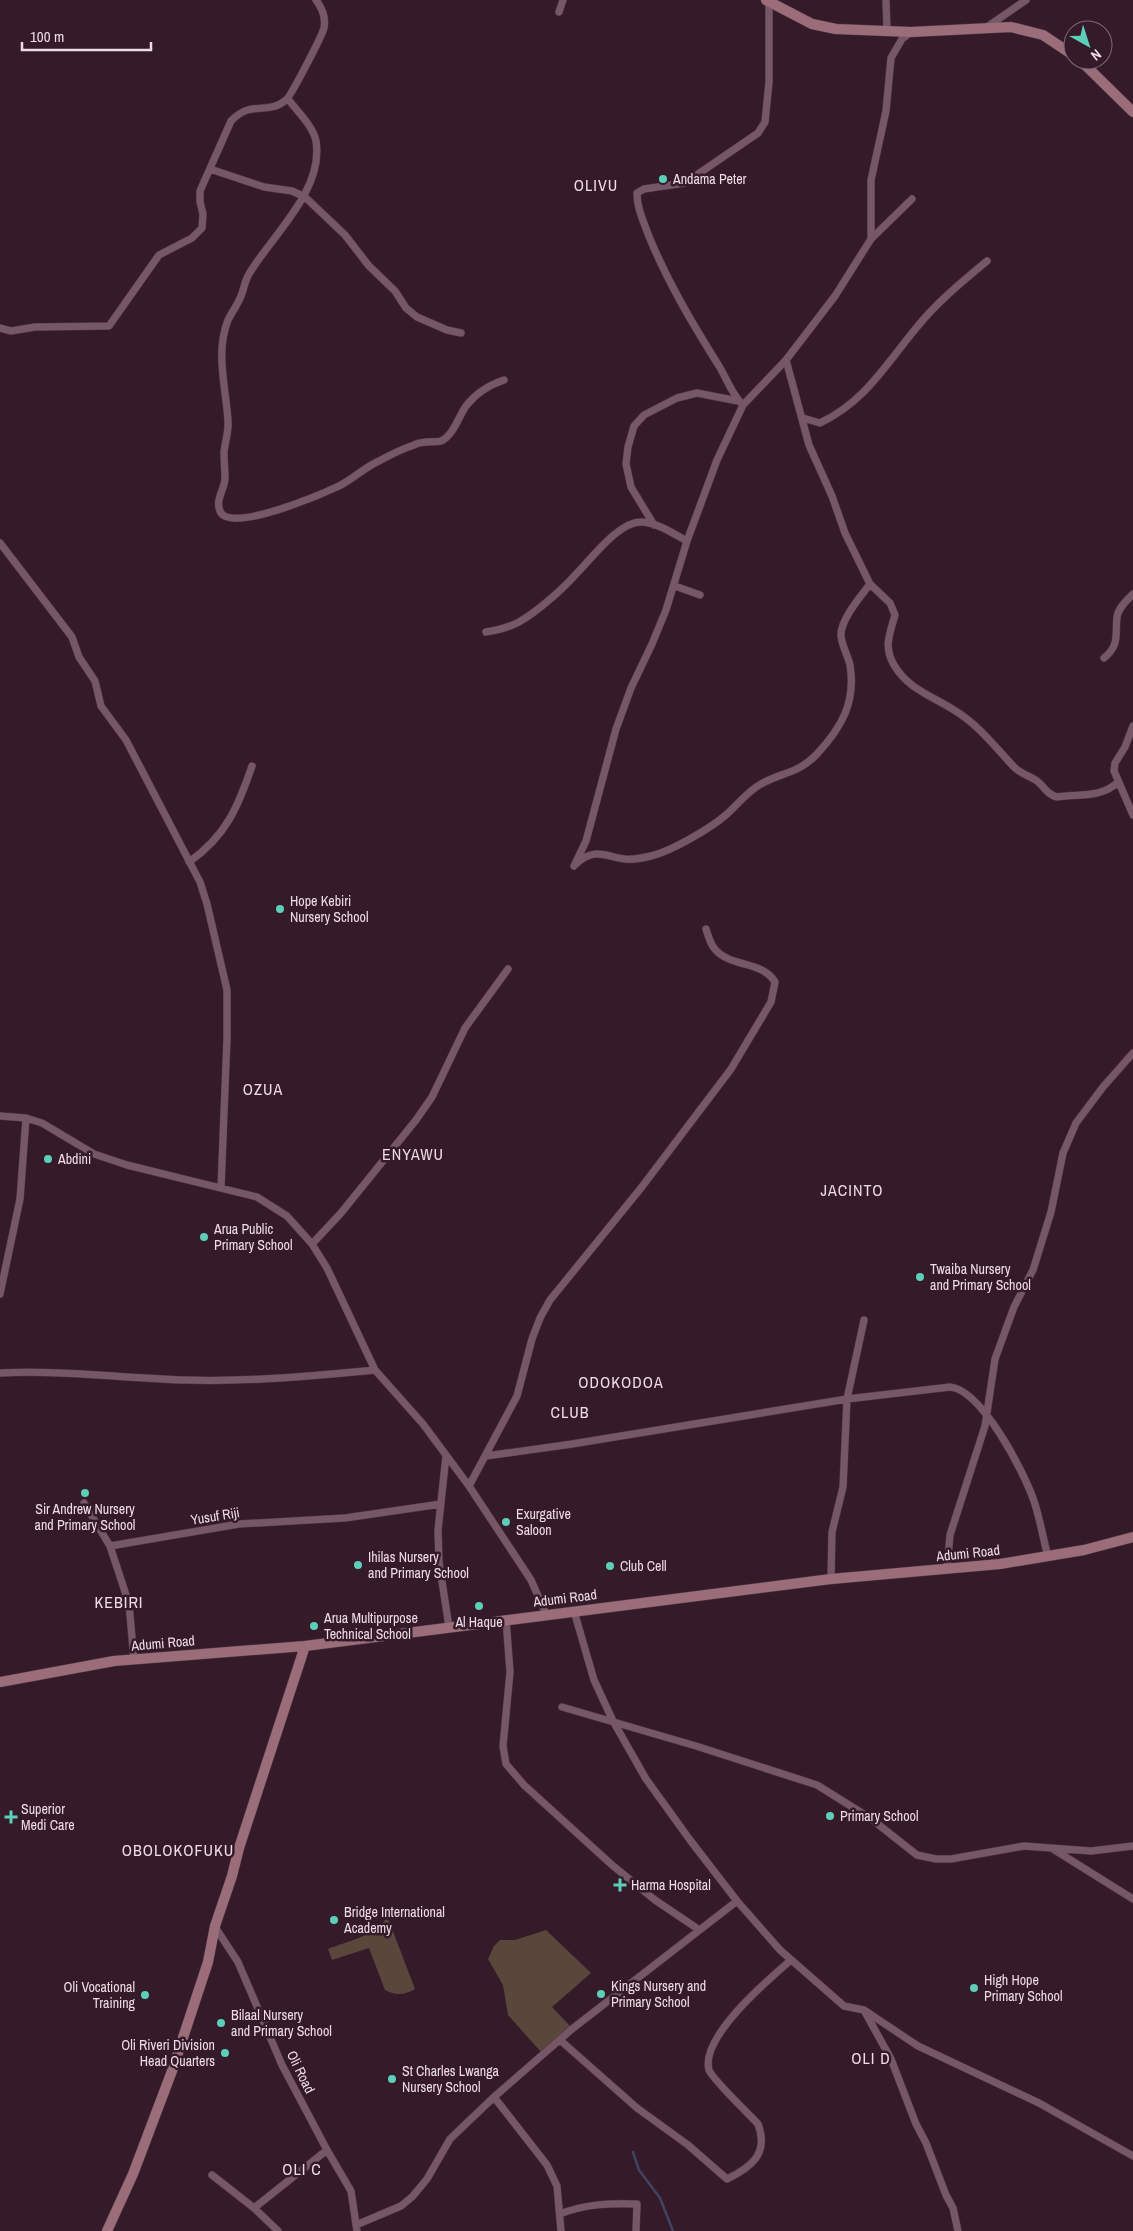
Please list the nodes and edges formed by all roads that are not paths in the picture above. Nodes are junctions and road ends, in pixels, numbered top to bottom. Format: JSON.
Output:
{"nodes":[{"id":1,"x":316,"y":0,"type":"edge"},
{"id":2,"x":563,"y":0,"type":"edge"},
{"id":3,"x":886,"y":0,"type":"edge"},
{"id":4,"x":1026,"y":0,"type":"edge"},
{"id":5,"x":767,"y":1,"type":"edge"},
{"id":6,"x":559,"y":12,"type":"dead end"},
{"id":7,"x":984,"y":29,"type":"junction"},
{"id":8,"x":887,"y":30,"type":"junction"},
{"id":9,"x":911,"y":32,"type":"junction"},
{"id":10,"x":1063,"y":49,"type":"edge"},
{"id":11,"x":1090,"y":70,"type":"edge"},
{"id":12,"x":288,"y":99,"type":"junction"},
{"id":13,"x":1133,"y":112,"type":"edge"},
{"id":14,"x":210,"y":169,"type":"junction"},
{"id":15,"x":305,"y":197,"type":"junction"},
{"id":16,"x":912,"y":199,"type":"dead end"},
{"id":17,"x":871,"y":239,"type":"junction"},
{"id":18,"x":987,"y":261,"type":"dead end"},
{"id":19,"x":0,"y":328,"type":"edge"},
{"id":20,"x":461,"y":334,"type":"dead end"},
{"id":21,"x":786,"y":360,"type":"junction"},
{"id":22,"x":504,"y":380,"type":"dead end"},
{"id":23,"x":741,"y":403,"type":"junction"},
{"id":24,"x":803,"y":418,"type":"junction"},
{"id":25,"x":654,"y":525,"type":"junction"},
{"id":26,"x":687,"y":542,"type":"junction"},
{"id":27,"x":0,"y":543,"type":"edge"},
{"id":28,"x":870,"y":584,"type":"junction"},
{"id":29,"x":675,"y":586,"type":"junction"},
{"id":30,"x":1133,"y":594,"type":"edge"},
{"id":31,"x":700,"y":595,"type":"dead end"},
{"id":32,"x":486,"y":632,"type":"dead end"},
{"id":33,"x":1104,"y":658,"type":"dead end"},
{"id":34,"x":1133,"y":726,"type":"edge"},
{"id":35,"x":252,"y":766,"type":"dead end"},
{"id":36,"x":1118,"y":782,"type":"junction"},
{"id":37,"x":1133,"y":815,"type":"edge"},
{"id":38,"x":189,"y":862,"type":"junction"},
{"id":39,"x":706,"y":929,"type":"dead end"},
{"id":40,"x":508,"y":968,"type":"dead end"},
{"id":41,"x":1133,"y":1053,"type":"edge"},
{"id":42,"x":0,"y":1116,"type":"edge"},
{"id":43,"x":26,"y":1118,"type":"junction"},
{"id":44,"x":221,"y":1188,"type":"junction"},
{"id":45,"x":312,"y":1244,"type":"junction"},
{"id":46,"x":0,"y":1294,"type":"edge"},
{"id":47,"x":864,"y":1320,"type":"dead end"},
{"id":48,"x":375,"y":1370,"type":"junction"},
{"id":49,"x":0,"y":1373,"type":"edge"},
{"id":50,"x":847,"y":1399,"type":"junction"},
{"id":51,"x":986,"y":1413,"type":"junction"},
{"id":52,"x":446,"y":1456,"type":"junction"},
{"id":53,"x":486,"y":1456,"type":"junction"},
{"id":54,"x":470,"y":1486,"type":"junction"},
{"id":55,"x":84,"y":1503,"type":"dead end"},
{"id":56,"x":441,"y":1504,"type":"junction"},
{"id":57,"x":1133,"y":1538,"type":"edge"},
{"id":58,"x":110,"y":1546,"type":"junction"},
{"id":59,"x":1048,"y":1557,"type":"junction"},
{"id":60,"x":947,"y":1569,"type":"junction"},
{"id":61,"x":831,"y":1579,"type":"junction"},
{"id":62,"x":574,"y":1611,"type":"junction"},
{"id":63,"x":546,"y":1614,"type":"junction"},
{"id":64,"x":506,"y":1619,"type":"junction"},
{"id":65,"x":449,"y":1627,"type":"junction"},
{"id":66,"x":305,"y":1646,"type":"junction"},
{"id":67,"x":134,"y":1660,"type":"junction"},
{"id":68,"x":0,"y":1682,"type":"edge"},
{"id":69,"x":562,"y":1707,"type":"dead end"},
{"id":70,"x":613,"y":1721,"type":"junction"},
{"id":71,"x":1048,"y":1846,"type":"junction"},
{"id":72,"x":1133,"y":1846,"type":"edge"},
{"id":73,"x":1133,"y":1899,"type":"edge"},
{"id":74,"x":737,"y":1901,"type":"junction"},
{"id":75,"x":215,"y":1926,"type":"junction"},
{"id":76,"x":698,"y":1929,"type":"junction"},
{"id":77,"x":791,"y":1960,"type":"junction"},
{"id":78,"x":864,"y":2010,"type":"junction"},
{"id":79,"x":560,"y":2040,"type":"junction"},
{"id":80,"x":494,"y":2097,"type":"junction"},
{"id":81,"x":327,"y":2150,"type":"junction"},
{"id":82,"x":1133,"y":2156,"type":"edge"},
{"id":83,"x":212,"y":2175,"type":"dead end"},
{"id":84,"x":254,"y":2208,"type":"junction"},
{"id":85,"x":560,"y":2214,"type":"junction"},
{"id":86,"x":357,"y":2228,"type":"edge"},
{"id":87,"x":107,"y":2231,"type":"edge"},
{"id":88,"x":278,"y":2231,"type":"edge"},
{"id":89,"x":561,"y":2231,"type":"edge"},
{"id":90,"x":636,"y":2231,"type":"edge"},
{"id":91,"x":958,"y":2231,"type":"edge"}],
"edges":[{"from":1,"to":12,"type":"street"},
{"from":2,"to":6,"type":"street"},
{"from":3,"to":8,"type":"street"},
{"from":4,"to":7,"type":"street"},
{"from":5,"to":8,"type":"main road"},
{"from":5,"to":23,"type":"street"},
{"from":7,"to":9,"type":"main road"},
{"from":7,"to":10,"type":"main road"},
{"from":8,"to":9,"type":"main road"},
{"from":9,"to":17,"type":"street"},
{"from":11,"to":13,"type":"main road"},
{"from":12,"to":14,"type":"street"},
{"from":12,"to":15,"type":"street"},
{"from":14,"to":15,"type":"street"},
{"from":14,"to":19,"type":"street"},
{"from":15,"to":20,"type":"street"},
{"from":15,"to":22,"type":"street"},
{"from":16,"to":17,"type":"street"},
{"from":17,"to":21,"type":"street"},
{"from":18,"to":24,"type":"street"},
{"from":21,"to":23,"type":"street"},
{"from":21,"to":24,"type":"street"},
{"from":23,"to":25,"type":"street"},
{"from":23,"to":26,"type":"street"},
{"from":24,"to":28,"type":"street"},
{"from":25,"to":26,"type":"street"},
{"from":25,"to":32,"type":"street"},
{"from":26,"to":29,"type":"street"},
{"from":27,"to":38,"type":"street"},
{"from":28,"to":29,"type":"street"},
{"from":28,"to":36,"type":"street"},
{"from":29,"to":31,"type":"street"},
{"from":30,"to":33,"type":"street"},
{"from":34,"to":36,"type":"street"},
{"from":35,"to":38,"type":"street"},
{"from":36,"to":37,"type":"street"},
{"from":38,"to":44,"type":"street"},
{"from":39,"to":53,"type":"street"},
{"from":40,"to":45,"type":"street"},
{"from":41,"to":51,"type":"street"},
{"from":42,"to":43,"type":"street"},
{"from":43,"to":44,"type":"street"},
{"from":43,"to":46,"type":"street"},
{"from":44,"to":45,"type":"street"},
{"from":45,"to":48,"type":"street"},
{"from":47,"to":50,"type":"street"},
{"from":48,"to":49,"type":"street"},
{"from":48,"to":52,"type":"street"},
{"from":50,"to":51,"type":"street"},
{"from":50,"to":53,"type":"street"},
{"from":50,"to":61,"type":"street"},
{"from":51,"to":59,"type":"street"},
{"from":51,"to":60,"type":"street"},
{"from":52,"to":54,"type":"street"},
{"from":52,"to":56,"type":"street"},
{"from":53,"to":54,"type":"street"},
{"from":54,"to":63,"type":"street"},
{"from":55,"to":58,"type":"street"},
{"from":56,"to":58,"type":"street","name":"Yusuf Riji"},
{"from":56,"to":65,"type":"street"},
{"from":57,"to":59,"type":"main road","name":"Adumi Road"},
{"from":58,"to":67,"type":"street"},
{"from":59,"to":60,"type":"main road","name":"Adumi Road"},
{"from":60,"to":61,"type":"main road","name":"Adumi Road"},
{"from":61,"to":62,"type":"main road","name":"Adumi Road"},
{"from":62,"to":63,"type":"main road","name":"Adumi Road"},
{"from":62,"to":70,"type":"street"},
{"from":63,"to":64,"type":"main road","name":"Adumi Road"},
{"from":64,"to":65,"type":"main road","name":"Adumi Road"},
{"from":64,"to":76,"type":"street"},
{"from":65,"to":66,"type":"main road","name":"Adumi Road"},
{"from":66,"to":67,"type":"main road","name":"Adumi Road"},
{"from":66,"to":75,"type":"main road"},
{"from":67,"to":68,"type":"main road","name":"Adumi Road"},
{"from":69,"to":70,"type":"street"},
{"from":70,"to":71,"type":"street"},
{"from":70,"to":74,"type":"street"},
{"from":71,"to":72,"type":"street"},
{"from":71,"to":73,"type":"street"},
{"from":74,"to":76,"type":"street"},
{"from":74,"to":77,"type":"street"},
{"from":75,"to":81,"type":"street","name":"Oli Road"},
{"from":75,"to":87,"type":"main road"},
{"from":76,"to":79,"type":"street"},
{"from":77,"to":78,"type":"street"},
{"from":77,"to":79,"type":"street"},
{"from":78,"to":82,"type":"street"},
{"from":78,"to":91,"type":"street"},
{"from":79,"to":80,"type":"street"},
{"from":80,"to":85,"type":"street"},
{"from":80,"to":86,"type":"street"},
{"from":81,"to":84,"type":"street"},
{"from":81,"to":86,"type":"street","name":"Oli Road"},
{"from":83,"to":84,"type":"street"},
{"from":84,"to":88,"type":"street"},
{"from":85,"to":89,"type":"street"},
{"from":85,"to":90,"type":"street"}]}
